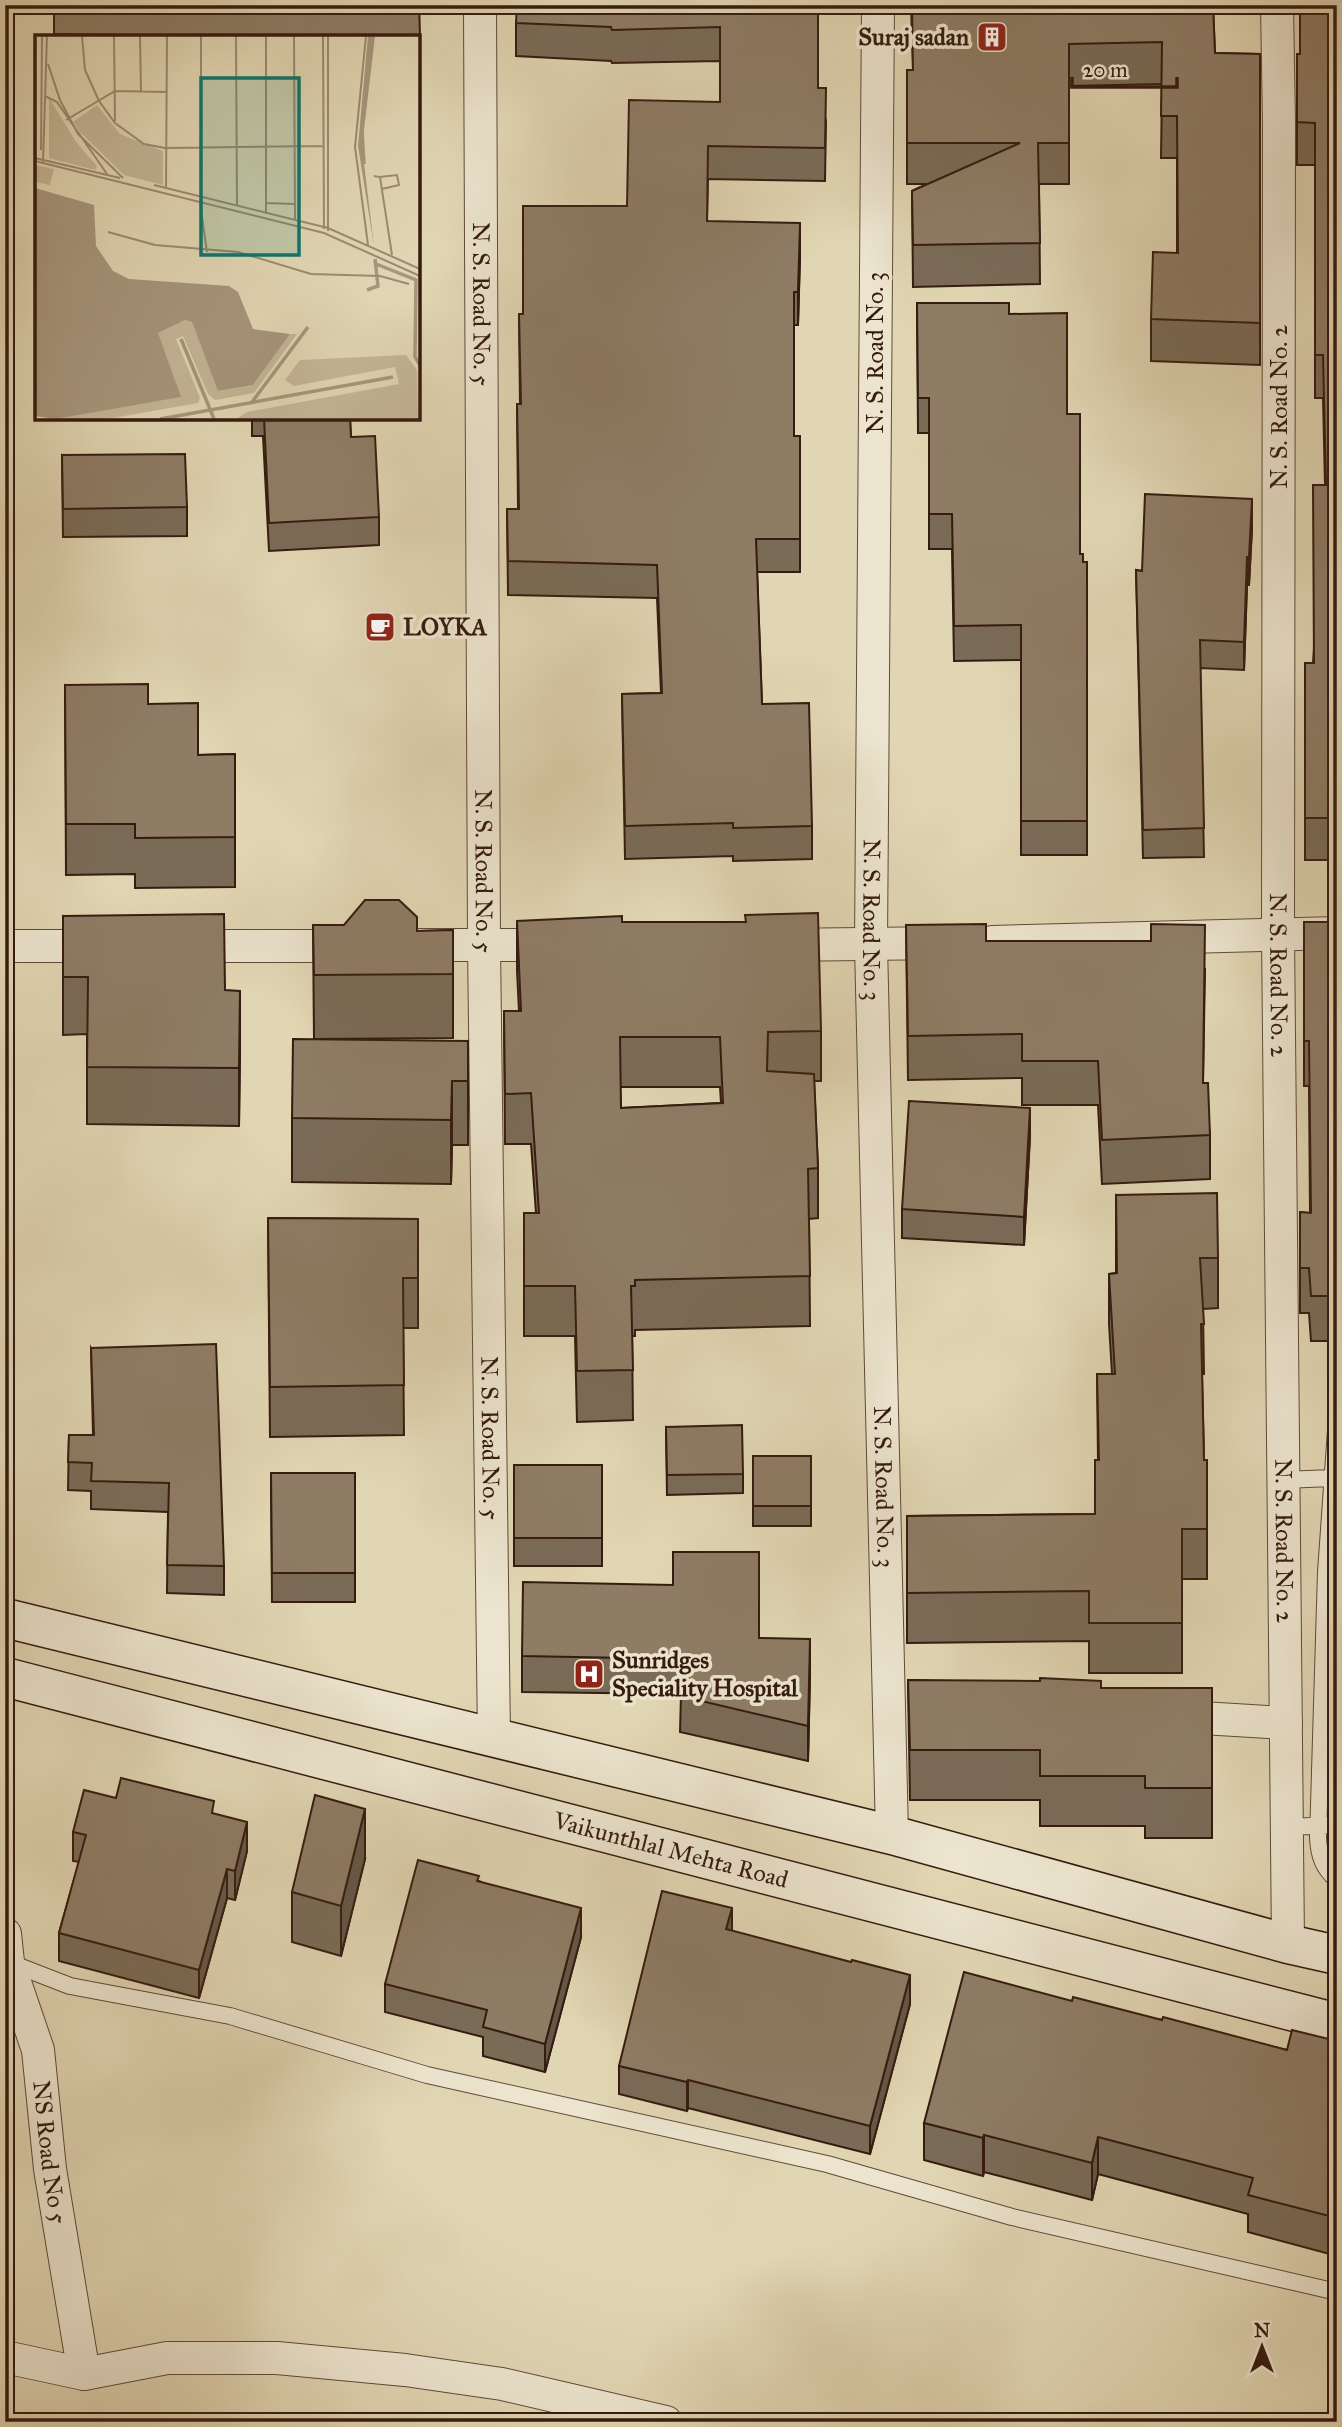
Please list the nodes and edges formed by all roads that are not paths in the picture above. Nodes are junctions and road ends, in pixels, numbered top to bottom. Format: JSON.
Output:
{"nodes":[{"id":1,"x":480,"y":5,"type":"edge"},
{"id":2,"x":878,"y":5,"type":"edge"},
{"id":3,"x":1277,"y":5,"type":"edge"},
{"id":4,"x":1337,"y":933,"type":"edge"},
{"id":5,"x":1278,"y":934,"type":"junction"},
{"id":6,"x":484,"y":945,"type":"junction"},
{"id":7,"x":581,"y":945,"type":"edge"},
{"id":8,"x":747,"y":945,"type":"edge"},
{"id":9,"x":871,"y":945,"type":"junction"},
{"id":10,"x":5,"y":946,"type":"edge"},
{"id":11,"x":1337,"y":1416,"type":"edge"},
{"id":12,"x":1332,"y":1478,"type":"junction"},
{"id":13,"x":1283,"y":1479,"type":"junction"},
{"id":14,"x":5,"y":1618,"type":"edge"},
{"id":15,"x":5,"y":1677,"type":"edge"},
{"id":16,"x":1146,"y":1715,"type":"edge"},
{"id":17,"x":1286,"y":1723,"type":"junction"},
{"id":18,"x":494,"y":1738,"type":"junction"},
{"id":19,"x":1326,"y":1825,"type":"junction"},
{"id":20,"x":1287,"y":1827,"type":"junction"},
{"id":21,"x":891,"y":1835,"type":"junction"},
{"id":22,"x":1337,"y":1880,"type":"edge"},
{"id":23,"x":1288,"y":1944,"type":"junction"},
{"id":24,"x":7,"y":1948,"type":"edge"},
{"id":25,"x":1337,"y":1955,"type":"edge"},
{"id":26,"x":1337,"y":2023,"type":"edge"},
{"id":27,"x":1337,"y":2292,"type":"edge"},
{"id":28,"x":5,"y":2357,"type":"edge"},
{"id":29,"x":84,"y":2374,"type":"junction"},
{"id":30,"x":666,"y":2422,"type":"edge"}],
"edges":[{"from":1,"to":6,"type":"street","name":"N. S. Road No. 5"},
{"from":2,"to":9,"type":"street","name":"N. S. Road No. 3"},
{"from":3,"to":5,"type":"street","name":"N. S. Road No. 2"},
{"from":4,"to":5,"type":"street"},
{"from":5,"to":9,"type":"street"},
{"from":5,"to":13,"type":"street","name":"N. S. Road No. 2"},
{"from":6,"to":7,"type":"street"},
{"from":6,"to":10,"type":"street"},
{"from":6,"to":18,"type":"street","name":"N. S. Road No. 5"},
{"from":8,"to":9,"type":"street"},
{"from":9,"to":21,"type":"street","name":"N. S. Road No. 3"},
{"from":11,"to":12,"type":"lane"},
{"from":12,"to":13,"type":"lane"},
{"from":12,"to":19,"type":"lane"},
{"from":13,"to":17,"type":"street","name":"N. S. Road No. 2"},
{"from":14,"to":18,"type":"main road"},
{"from":15,"to":26,"type":"main road","name":"Vaikunthlal Mehta Road"},
{"from":16,"to":17,"type":"street"},
{"from":17,"to":20,"type":"street","name":"N. S. Road No. 2"},
{"from":18,"to":21,"type":"main road"},
{"from":19,"to":20,"type":"lane"},
{"from":19,"to":22,"type":"lane"},
{"from":20,"to":23,"type":"street","name":"N. S. Road No. 2"},
{"from":21,"to":23,"type":"main road"},
{"from":23,"to":25,"type":"main road"},
{"from":24,"to":27,"type":"lane"},
{"from":24,"to":29,"type":"street","name":"NS Road No 5"},
{"from":28,"to":29,"type":"street"},
{"from":29,"to":30,"type":"street"}]}
